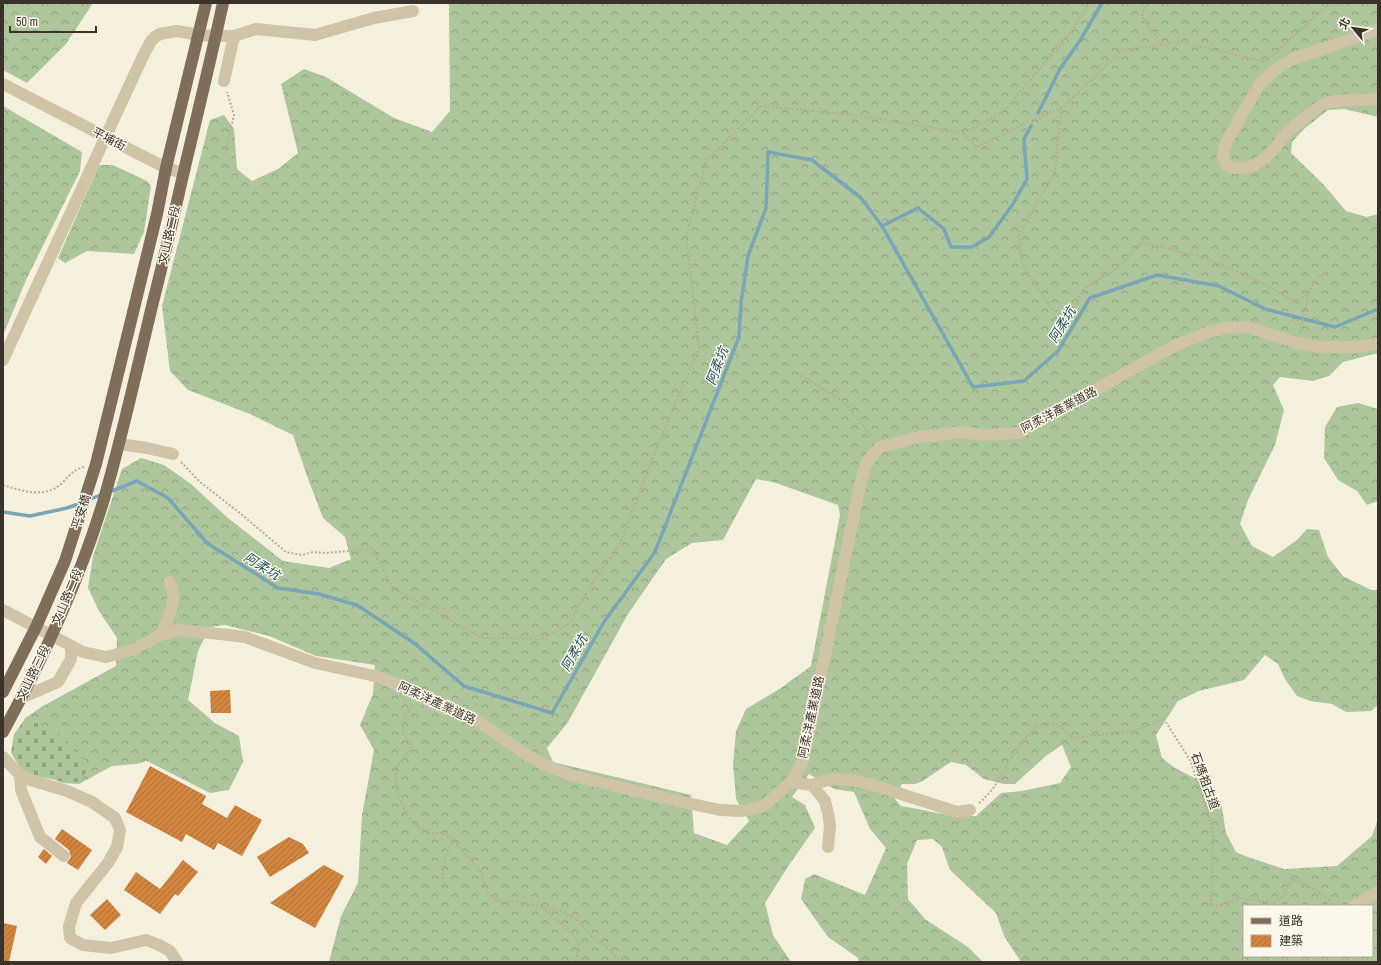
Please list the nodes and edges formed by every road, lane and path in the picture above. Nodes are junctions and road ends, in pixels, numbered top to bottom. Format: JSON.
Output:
{"nodes":[{"id":1,"x":206,"y":3,"type":"edge"},
{"id":2,"x":224,"y":3,"type":"edge"},
{"id":3,"x":1089,"y":3,"type":"edge"},
{"id":4,"x":1148,"y":3,"type":"edge"},
{"id":5,"x":1350,"y":3,"type":"edge"},
{"id":6,"x":413,"y":11,"type":"dead end"},
{"id":7,"x":1378,"y":28,"type":"edge"},
{"id":8,"x":199,"y":35,"type":"junction"},
{"id":9,"x":216,"y":36,"type":"junction"},
{"id":10,"x":234,"y":36,"type":"junction"},
{"id":11,"x":1162,"y":45,"type":"junction"},
{"id":12,"x":224,"y":81,"type":"joint"},
{"id":13,"x":3,"y":84,"type":"edge"},
{"id":14,"x":1378,"y":100,"type":"edge"},
{"id":15,"x":1062,"y":108,"type":"junction"},
{"id":16,"x":962,"y":133,"type":"junction"},
{"id":17,"x":105,"y":138,"type":"junction"},
{"id":18,"x":225,"y":155,"type":"dead end"},
{"id":19,"x":166,"y":168,"type":"junction"},
{"id":20,"x":183,"y":173,"type":"junction"},
{"id":21,"x":1328,"y":271,"type":"dead end"},
{"id":22,"x":1309,"y":292,"type":"junction"},
{"id":23,"x":1295,"y":331,"type":"dead end"},
{"id":24,"x":1378,"y":344,"type":"edge"},
{"id":25,"x":3,"y":360,"type":"edge"},
{"id":26,"x":801,"y":375,"type":"dead end"},
{"id":27,"x":119,"y":444,"type":"junction"},
{"id":28,"x":880,"y":447,"type":"junction"},
{"id":29,"x":173,"y":454,"type":"joint"},
{"id":30,"x":96,"y":464,"type":"junction"},
{"id":31,"x":113,"y":466,"type":"joint"},
{"id":32,"x":3,"y":485,"type":"edge"},
{"id":33,"x":83,"y":560,"type":"joint"},
{"id":34,"x":65,"y":561,"type":"joint"},
{"id":35,"x":169,"y":582,"type":"dead end"},
{"id":36,"x":3,"y":610,"type":"edge"},
{"id":37,"x":36,"y":627,"type":"junction"},
{"id":38,"x":51,"y":635,"type":"junction"},
{"id":39,"x":161,"y":635,"type":"junction"},
{"id":40,"x":71,"y":646,"type":"junction"},
{"id":41,"x":3,"y":692,"type":"edge"},
{"id":42,"x":417,"y":696,"type":"junction"},
{"id":43,"x":21,"y":698,"type":"junction"},
{"id":44,"x":3,"y":732,"type":"edge"},
{"id":45,"x":3,"y":757,"type":"edge"},
{"id":46,"x":20,"y":775,"type":"junction"},
{"id":47,"x":791,"y":782,"type":"junction"},
{"id":48,"x":812,"y":784,"type":"junction"},
{"id":49,"x":970,"y":810,"type":"joint"},
{"id":50,"x":453,"y":840,"type":"junction"},
{"id":51,"x":828,"y":847,"type":"dead end"},
{"id":52,"x":64,"y":856,"type":"dead end"},
{"id":53,"x":445,"y":887,"type":"dead end"},
{"id":54,"x":1378,"y":892,"type":"edge"},
{"id":55,"x":1332,"y":905,"type":"edge"},
{"id":56,"x":1356,"y":905,"type":"edge"},
{"id":57,"x":541,"y":906,"type":"junction"},
{"id":58,"x":177,"y":962,"type":"edge"},
{"id":59,"x":574,"y":962,"type":"edge"},
{"id":60,"x":621,"y":962,"type":"edge"}],
"edges":[{"from":1,"to":8,"type":"main road","name":"文山路二段"},
{"from":2,"to":9,"type":"main road","name":"文山路二段"},
{"from":3,"to":16,"type":"path"},
{"from":4,"to":11,"type":"path"},
{"from":5,"to":11,"type":"path"},
{"from":6,"to":10,"type":"street"},
{"from":7,"to":14,"type":"street"},
{"from":8,"to":9,"type":"street"},
{"from":8,"to":17,"type":"street"},
{"from":8,"to":19,"type":"main road","name":"文山路二段"},
{"from":9,"to":10,"type":"street"},
{"from":9,"to":20,"type":"main road","name":"文山路二段"},
{"from":10,"to":12,"type":"street"},
{"from":11,"to":15,"type":"path"},
{"from":12,"to":18,"type":"path"},
{"from":13,"to":17,"type":"street","name":"平埔街"},
{"from":15,"to":16,"type":"path"},
{"from":15,"to":22,"type":"path"},
{"from":16,"to":29,"type":"path"},
{"from":17,"to":19,"type":"street","name":"平埔街"},
{"from":17,"to":25,"type":"street"},
{"from":19,"to":20,"type":"street","name":"平埔街"},
{"from":19,"to":30,"type":"main road","name":"文山路二段"},
{"from":20,"to":27,"type":"main road","name":"文山路二段"},
{"from":21,"to":22,"type":"path"},
{"from":22,"to":23,"type":"path"},
{"from":24,"to":28,"type":"street","name":"阿柔洋產業道路"},
{"from":26,"to":28,"type":"path"},
{"from":27,"to":29,"type":"street"},
{"from":27,"to":31,"type":"main road","name":"文山路二段"},
{"from":28,"to":47,"type":"street","name":"阿柔洋產業道路"},
{"from":30,"to":32,"type":"path"},
{"from":30,"to":34,"type":"main road","name":"平安橋"},
{"from":31,"to":33,"type":"main road","name":"平安橋"},
{"from":33,"to":38,"type":"main road","name":"文山路二段"},
{"from":34,"to":37,"type":"main road","name":"文山路二段"},
{"from":35,"to":39,"type":"street"},
{"from":36,"to":37,"type":"street","name":"阿柔洋產業道路"},
{"from":37,"to":38,"type":"street","name":"阿柔洋產業道路"},
{"from":37,"to":41,"type":"main road","name":"文山路三段"},
{"from":38,"to":40,"type":"street","name":"阿柔洋產業道路"},
{"from":38,"to":43,"type":"main road","name":"文山路三段"},
{"from":39,"to":40,"type":"street","name":"阿柔洋產業道路"},
{"from":39,"to":42,"type":"street","name":"阿柔洋產業道路"},
{"from":40,"to":43,"type":"street"},
{"from":42,"to":47,"type":"street","name":"阿柔洋產業道路"},
{"from":42,"to":50,"type":"path"},
{"from":43,"to":44,"type":"main road","name":"文山路三段"},
{"from":45,"to":46,"type":"street"},
{"from":46,"to":52,"type":"street"},
{"from":46,"to":58,"type":"street"},
{"from":47,"to":48,"type":"street"},
{"from":48,"to":49,"type":"street"},
{"from":48,"to":51,"type":"street"},
{"from":49,"to":55,"type":"path","name":"石媽祖古道"},
{"from":50,"to":53,"type":"path"},
{"from":50,"to":57,"type":"path"},
{"from":54,"to":56,"type":"street"},
{"from":57,"to":59,"type":"path"},
{"from":57,"to":60,"type":"path"}]}
